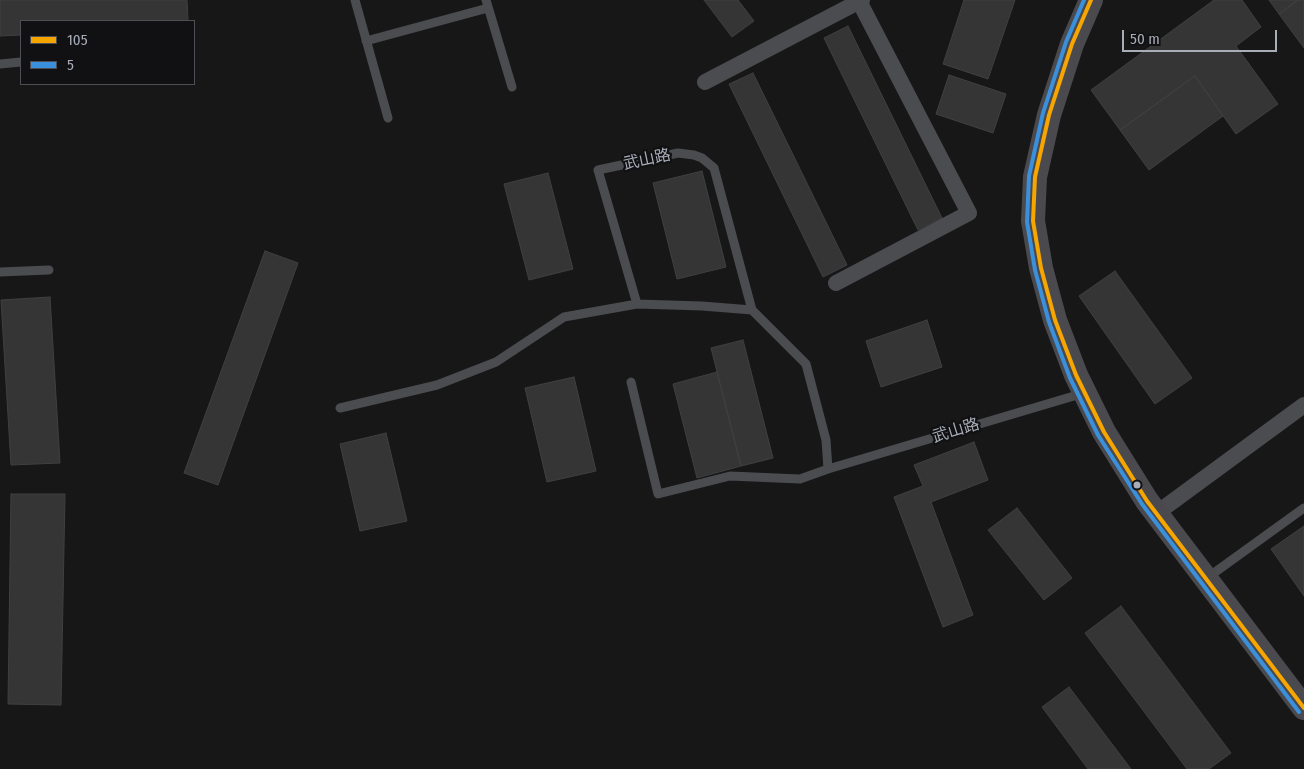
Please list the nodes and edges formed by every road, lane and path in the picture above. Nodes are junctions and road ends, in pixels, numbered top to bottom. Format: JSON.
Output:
{"nodes":[{"id":1,"x":355,"y":0,"type":"edge"},
{"id":2,"x":1090,"y":0,"type":"edge"},
{"id":3,"x":861,"y":1,"type":"edge"},
{"id":4,"x":487,"y":4,"type":"edge"},
{"id":5,"x":366,"y":41,"type":"junction"},
{"id":6,"x":20,"y":62,"type":"edge"},
{"id":7,"x":0,"y":64,"type":"edge"},
{"id":8,"x":705,"y":82,"type":"dead end"},
{"id":9,"x":512,"y":87,"type":"dead end"},
{"id":10,"x":388,"y":118,"type":"dead end"},
{"id":11,"x":49,"y":270,"type":"dead end"},
{"id":12,"x":0,"y":272,"type":"edge"},
{"id":13,"x":836,"y":283,"type":"dead end"},
{"id":14,"x":637,"y":304,"type":"junction"},
{"id":15,"x":752,"y":310,"type":"junction"},
{"id":16,"x":631,"y":382,"type":"dead end"},
{"id":17,"x":1085,"y":392,"type":"junction"},
{"id":18,"x":1304,"y":404,"type":"edge"},
{"id":19,"x":340,"y":408,"type":"dead end"},
{"id":20,"x":828,"y":469,"type":"junction"},
{"id":21,"x":1304,"y":508,"type":"edge"},
{"id":22,"x":1157,"y":513,"type":"junction"},
{"id":23,"x":1206,"y":579,"type":"junction"},
{"id":24,"x":1304,"y":708,"type":"edge"}],
"edges":[{"from":1,"to":5,"type":"lane"},
{"from":2,"to":17,"type":"main road"},
{"from":3,"to":8,"type":"street"},
{"from":3,"to":13,"type":"street"},
{"from":4,"to":5,"type":"lane"},
{"from":4,"to":9,"type":"lane"},
{"from":5,"to":10,"type":"lane"},
{"from":6,"to":7,"type":"lane"},
{"from":11,"to":12,"type":"lane"},
{"from":14,"to":15,"type":"lane"},
{"from":14,"to":15,"type":"lane","name":"武山路"},
{"from":14,"to":19,"type":"lane"},
{"from":15,"to":20,"type":"lane"},
{"from":16,"to":20,"type":"lane","name":"武山路"},
{"from":17,"to":20,"type":"lane","name":"武山路"},
{"from":17,"to":22,"type":"main road"},
{"from":18,"to":22,"type":"street"},
{"from":21,"to":23,"type":"lane"},
{"from":22,"to":23,"type":"main road"},
{"from":23,"to":24,"type":"main road"}]}
